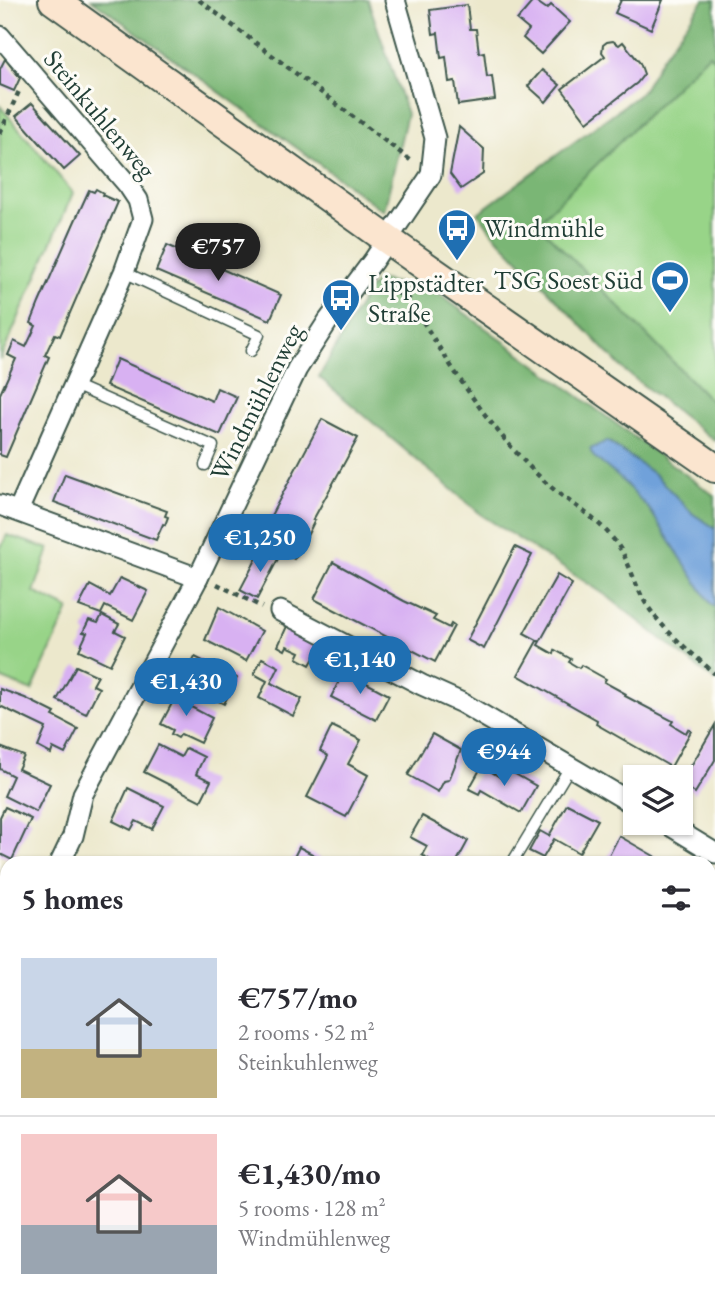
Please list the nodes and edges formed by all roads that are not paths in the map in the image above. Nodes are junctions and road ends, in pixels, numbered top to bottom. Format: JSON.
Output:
{"nodes":[{"id":1,"x":53,"y":0,"type":"edge"},
{"id":2,"x":395,"y":0,"type":"edge"},
{"id":3,"x":0,"y":36,"type":"edge"},
{"id":4,"x":388,"y":240,"type":"junction"},
{"id":5,"x":124,"y":272,"type":"junction"},
{"id":6,"x":251,"y":351,"type":"dead end"},
{"id":7,"x":74,"y":384,"type":"junction"},
{"id":8,"x":205,"y":465,"type":"dead end"},
{"id":9,"x":715,"y":468,"type":"edge"},
{"id":10,"x":9,"y":508,"type":"edge"},
{"id":11,"x":198,"y":578,"type":"junction"},
{"id":12,"x":280,"y":611,"type":"road end"},
{"id":13,"x":570,"y":767,"type":"junction"},
{"id":14,"x":623,"y":799,"type":"edge"},
{"id":15,"x":685,"y":835,"type":"edge"},
{"id":16,"x":715,"y":853,"type":"edge"},
{"id":17,"x":63,"y":856,"type":"edge"},
{"id":18,"x":516,"y":856,"type":"edge"}],
"edges":[{"from":1,"to":4,"type":"main road"},
{"from":2,"to":4,"type":"street"},
{"from":3,"to":5,"type":"street","name":"Steinkuhlenweg"},
{"from":4,"to":9,"type":"main road"},
{"from":4,"to":11,"type":"street","name":"Windmühlenweg"},
{"from":5,"to":6,"type":"lane"},
{"from":5,"to":7,"type":"street","name":"Steinkuhlenweg"},
{"from":7,"to":8,"type":"lane"},
{"from":7,"to":10,"type":"street","name":"Steinkuhlenweg"},
{"from":10,"to":11,"type":"street"},
{"from":11,"to":17,"type":"street","name":"Windmühlenweg"},
{"from":12,"to":13,"type":"street"},
{"from":13,"to":14,"type":"street"},
{"from":13,"to":18,"type":"lane"},
{"from":15,"to":16,"type":"street"}]}
